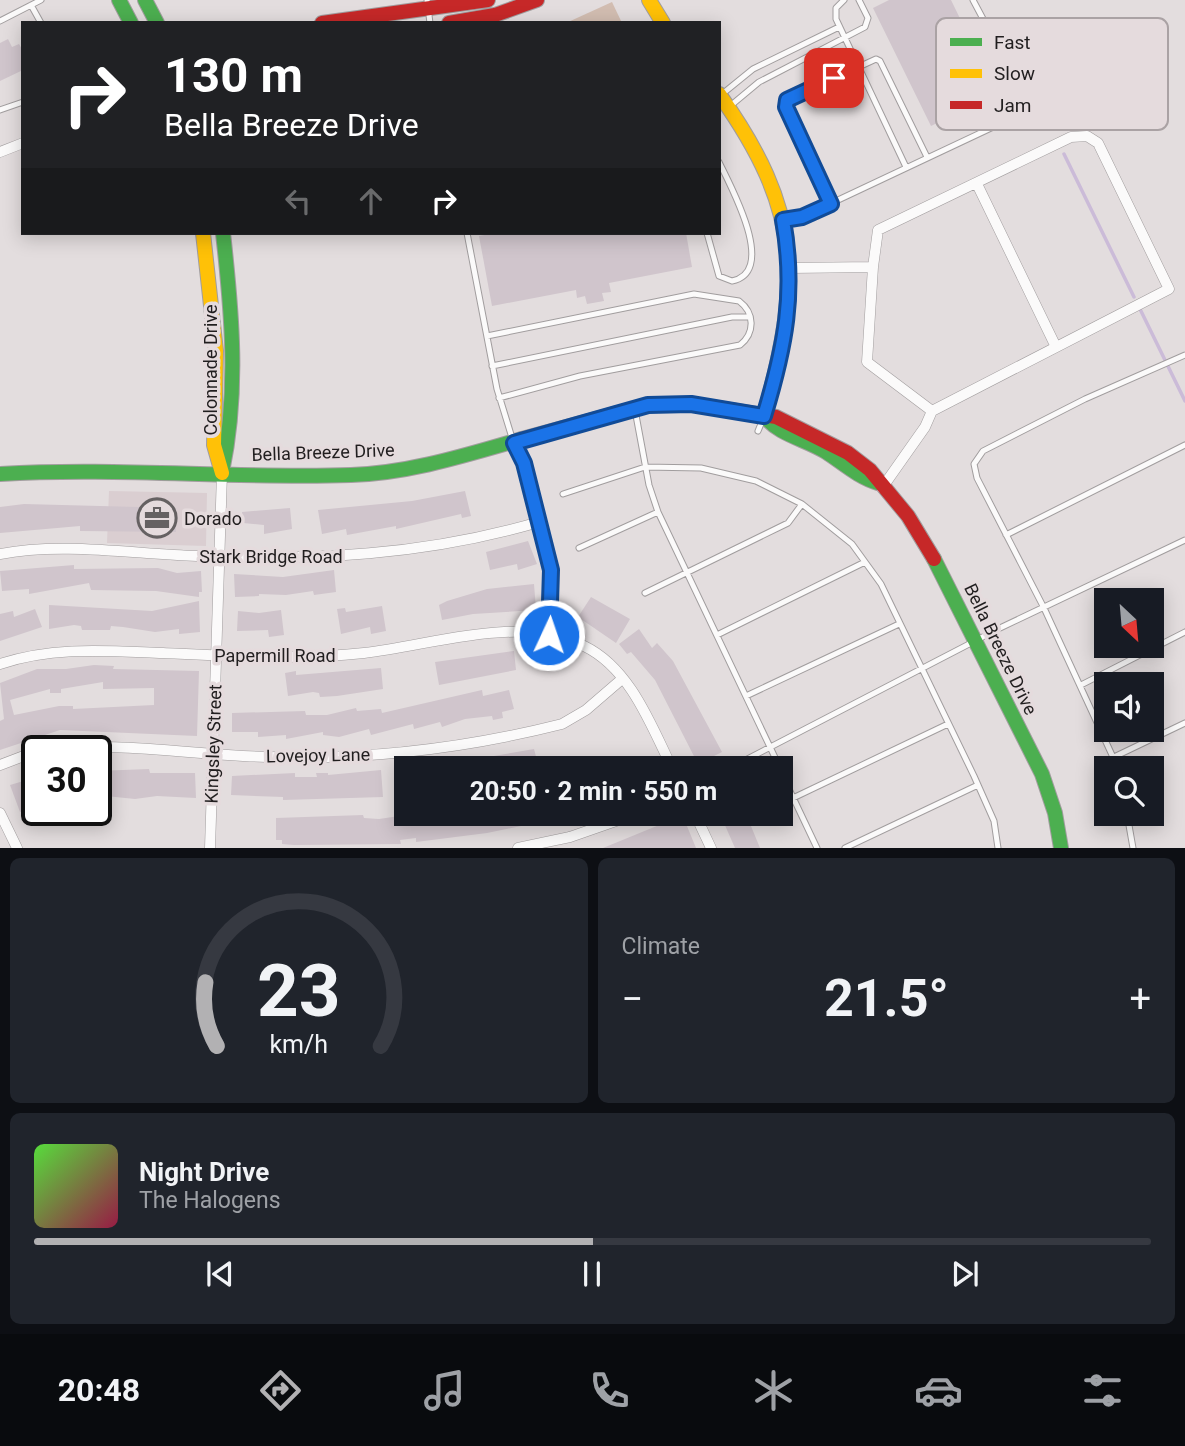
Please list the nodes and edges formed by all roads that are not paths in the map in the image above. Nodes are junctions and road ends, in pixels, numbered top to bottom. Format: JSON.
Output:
{"nodes":[{"id":1,"x":41,"y":0,"type":"edge"},
{"id":2,"x":119,"y":0,"type":"edge"},
{"id":3,"x":145,"y":0,"type":"edge"},
{"id":4,"x":488,"y":0,"type":"edge"},
{"id":5,"x":537,"y":0,"type":"edge"},
{"id":6,"x":649,"y":0,"type":"edge"},
{"id":7,"x":844,"y":0,"type":"edge"},
{"id":8,"x":859,"y":0,"type":"edge"},
{"id":9,"x":973,"y":0,"type":"edge"},
{"id":10,"x":31,"y":5,"type":"junction"},
{"id":11,"x":429,"y":11,"type":"edge"},
{"id":12,"x":983,"y":18,"type":"edge"},
{"id":13,"x":0,"y":21,"type":"edge"},
{"id":14,"x":39,"y":21,"type":"edge"},
{"id":15,"x":130,"y":21,"type":"edge"},
{"id":16,"x":156,"y":21,"type":"edge"},
{"id":17,"x":340,"y":21,"type":"edge"},
{"id":18,"x":460,"y":21,"type":"edge"},
{"id":19,"x":662,"y":21,"type":"edge"},
{"id":20,"x":839,"y":27,"type":"junction"},
{"id":21,"x":845,"y":39,"type":"junction"},
{"id":22,"x":858,"y":67,"type":"junction"},
{"id":23,"x":721,"y":94,"type":"edge"},
{"id":24,"x":721,"y":96,"type":"edge"},
{"id":25,"x":21,"y":103,"type":"edge"},
{"id":26,"x":729,"y":107,"type":"junction"},
{"id":27,"x":0,"y":110,"type":"edge"},
{"id":28,"x":987,"y":130,"type":"edge"},
{"id":29,"x":21,"y":144,"type":"edge"},
{"id":30,"x":0,"y":152,"type":"edge"},
{"id":31,"x":928,"y":158,"type":"junction"},
{"id":32,"x":721,"y":166,"type":"edge"},
{"id":33,"x":906,"y":167,"type":"junction"},
{"id":34,"x":977,"y":184,"type":"junction"},
{"id":35,"x":831,"y":204,"type":"junction"},
{"id":36,"x":783,"y":220,"type":"junction"},
{"id":37,"x":203,"y":235,"type":"edge"},
{"id":38,"x":223,"y":235,"type":"edge"},
{"id":39,"x":467,"y":235,"type":"edge"},
{"id":40,"x":708,"y":235,"type":"edge"},
{"id":41,"x":873,"y":267,"type":"junction"},
{"id":42,"x":790,"y":268,"type":"junction"},
{"id":43,"x":750,"y":317,"type":"junction"},
{"id":44,"x":487,"y":336,"type":"junction"},
{"id":45,"x":1056,"y":347,"type":"junction"},
{"id":46,"x":1185,"y":355,"type":"edge"},
{"id":47,"x":492,"y":366,"type":"junction"},
{"id":48,"x":499,"y":398,"type":"junction"},
{"id":49,"x":635,"y":408,"type":"junction"},
{"id":50,"x":932,"y":411,"type":"junction"},
{"id":51,"x":764,"y":416,"type":"junction"},
{"id":52,"x":758,"y":431,"type":"dead end"},
{"id":53,"x":514,"y":443,"type":"junction"},
{"id":54,"x":1185,"y":445,"type":"edge"},
{"id":55,"x":645,"y":467,"type":"junction"},
{"id":56,"x":222,"y":473,"type":"junction"},
{"id":57,"x":0,"y":474,"type":"edge"},
{"id":58,"x":880,"y":486,"type":"junction"},
{"id":59,"x":563,"y":494,"type":"dead end"},
{"id":60,"x":802,"y":503,"type":"junction"},
{"id":61,"x":658,"y":512,"type":"junction"},
{"id":62,"x":539,"y":522,"type":"junction"},
{"id":63,"x":1006,"y":536,"type":"junction"},
{"id":64,"x":1185,"y":540,"type":"edge"},
{"id":65,"x":579,"y":548,"type":"dead end"},
{"id":66,"x":0,"y":554,"type":"edge"},
{"id":67,"x":219,"y":556,"type":"junction"},
{"id":68,"x":865,"y":562,"type":"junction"},
{"id":69,"x":687,"y":573,"type":"junction"},
{"id":70,"x":645,"y":593,"type":"dead end"},
{"id":71,"x":1044,"y":608,"type":"junction"},
{"id":72,"x":899,"y":624,"type":"junction"},
{"id":73,"x":1185,"y":632,"type":"edge"},
{"id":74,"x":549,"y":635,"type":"junction"},
{"id":75,"x":717,"y":635,"type":"junction"},
{"id":76,"x":976,"y":643,"type":"junction"},
{"id":77,"x":216,"y":656,"type":"junction"},
{"id":78,"x":0,"y":664,"type":"edge"},
{"id":79,"x":921,"y":669,"type":"junction"},
{"id":80,"x":622,"y":679,"type":"junction"},
{"id":81,"x":1081,"y":685,"type":"junction"},
{"id":82,"x":746,"y":696,"type":"junction"},
{"id":83,"x":1185,"y":723,"type":"edge"},
{"id":84,"x":948,"y":724,"type":"junction"},
{"id":85,"x":771,"y":747,"type":"junction"},
{"id":86,"x":112,"y":749,"type":"edge"},
{"id":87,"x":212,"y":754,"type":"junction"},
{"id":88,"x":666,"y":756,"type":"edge"},
{"id":89,"x":753,"y":756,"type":"edge"},
{"id":90,"x":775,"y":756,"type":"edge"},
{"id":91,"x":1114,"y":756,"type":"edge"},
{"id":92,"x":1116,"y":756,"type":"edge"},
{"id":93,"x":21,"y":757,"type":"edge"},
{"id":94,"x":0,"y":765,"type":"edge"},
{"id":95,"x":978,"y":785,"type":"junction"},
{"id":96,"x":793,"y":798,"type":"joint"},
{"id":97,"x":0,"y":813,"type":"edge"},
{"id":98,"x":602,"y":826,"type":"edge"},
{"id":99,"x":701,"y":826,"type":"edge"},
{"id":100,"x":1129,"y":826,"type":"edge"},
{"id":101,"x":17,"y":848,"type":"edge"},
{"id":102,"x":210,"y":848,"type":"edge"},
{"id":103,"x":518,"y":848,"type":"edge"},
{"id":104,"x":711,"y":848,"type":"edge"},
{"id":105,"x":817,"y":848,"type":"edge"},
{"id":106,"x":845,"y":848,"type":"edge"},
{"id":107,"x":998,"y":848,"type":"edge"},
{"id":108,"x":1061,"y":848,"type":"edge"},
{"id":109,"x":1133,"y":848,"type":"edge"}],
"edges":[{"from":1,"to":10,"type":"lane"},
{"from":2,"to":15,"type":"street"},
{"from":3,"to":16,"type":"street"},
{"from":4,"to":11,"type":"street"},
{"from":5,"to":18,"type":"street"},
{"from":6,"to":19,"type":"street"},
{"from":7,"to":20,"type":"lane"},
{"from":8,"to":21,"type":"lane"},
{"from":9,"to":12,"type":"lane"},
{"from":10,"to":13,"type":"lane"},
{"from":10,"to":14,"type":"lane"},
{"from":11,"to":17,"type":"street"},
{"from":20,"to":21,"type":"lane"},
{"from":20,"to":23,"type":"lane"},
{"from":21,"to":22,"type":"lane"},
{"from":21,"to":26,"type":"lane"},
{"from":22,"to":31,"type":"lane"},
{"from":22,"to":33,"type":"lane"},
{"from":22,"to":35,"type":"lane"},
{"from":24,"to":26,"type":"street"},
{"from":25,"to":27,"type":"lane"},
{"from":26,"to":36,"type":"street"},
{"from":28,"to":31,"type":"lane"},
{"from":29,"to":30,"type":"street"},
{"from":31,"to":33,"type":"lane"},
{"from":32,"to":40,"type":"lane"},
{"from":33,"to":35,"type":"lane"},
{"from":34,"to":41,"type":"street"},
{"from":34,"to":45,"type":"street"},
{"from":34,"to":45,"type":"street"},
{"from":35,"to":36,"type":"lane"},
{"from":36,"to":42,"type":"street"},
{"from":37,"to":56,"type":"street","name":"Colonnade Drive"},
{"from":38,"to":56,"type":"street","name":"Colonnade Drive"},
{"from":39,"to":44,"type":"lane"},
{"from":41,"to":42,"type":"street"},
{"from":41,"to":50,"type":"street"},
{"from":42,"to":51,"type":"street"},
{"from":43,"to":44,"type":"lane"},
{"from":43,"to":47,"type":"lane"},
{"from":43,"to":48,"type":"lane"},
{"from":44,"to":47,"type":"lane"},
{"from":45,"to":50,"type":"street"},
{"from":46,"to":63,"type":"lane"},
{"from":47,"to":48,"type":"lane"},
{"from":48,"to":53,"type":"lane"},
{"from":49,"to":51,"type":"street","name":"Bella Breeze Drive"},
{"from":49,"to":53,"type":"street","name":"Bella Breeze Drive"},
{"from":49,"to":55,"type":"lane"},
{"from":50,"to":58,"type":"street"},
{"from":51,"to":52,"type":"lane"},
{"from":51,"to":58,"type":"street","name":"Bella Breeze Drive"},
{"from":53,"to":56,"type":"street","name":"Bella Breeze Drive"},
{"from":53,"to":62,"type":"street"},
{"from":54,"to":63,"type":"lane"},
{"from":55,"to":59,"type":"lane"},
{"from":55,"to":60,"type":"lane"},
{"from":55,"to":61,"type":"lane"},
{"from":56,"to":57,"type":"street","name":"Bella Breeze Drive"},
{"from":56,"to":67,"type":"street","name":"Kingsley Street"},
{"from":58,"to":76,"type":"street","name":"Bella Breeze Drive"},
{"from":60,"to":68,"type":"lane"},
{"from":60,"to":69,"type":"lane"},
{"from":61,"to":65,"type":"lane"},
{"from":61,"to":69,"type":"lane"},
{"from":62,"to":67,"type":"street","name":"Stark Bridge Road"},
{"from":62,"to":74,"type":"street"},
{"from":63,"to":71,"type":"lane"},
{"from":64,"to":71,"type":"lane"},
{"from":66,"to":67,"type":"street","name":"Stark Bridge Road"},
{"from":67,"to":77,"type":"street","name":"Kingsley Street"},
{"from":68,"to":72,"type":"lane"},
{"from":68,"to":75,"type":"lane"},
{"from":69,"to":70,"type":"lane"},
{"from":69,"to":75,"type":"lane"},
{"from":71,"to":76,"type":"lane"},
{"from":71,"to":81,"type":"lane"},
{"from":72,"to":79,"type":"lane"},
{"from":72,"to":82,"type":"lane"},
{"from":73,"to":81,"type":"lane"},
{"from":74,"to":77,"type":"street","name":"Papermill Road"},
{"from":74,"to":80,"type":"street","name":"Papermill Road"},
{"from":75,"to":82,"type":"lane"},
{"from":76,"to":79,"type":"lane"},
{"from":76,"to":108,"type":"street","name":"Bella Breeze Drive"},
{"from":77,"to":78,"type":"street","name":"Papermill Road"},
{"from":77,"to":87,"type":"street","name":"Kingsley Street"},
{"from":79,"to":84,"type":"lane"},
{"from":79,"to":85,"type":"lane"},
{"from":80,"to":87,"type":"street","name":"Lovejoy Lane"},
{"from":80,"to":88,"type":"street","name":"Papermill Road"},
{"from":81,"to":91,"type":"lane"},
{"from":82,"to":85,"type":"lane"},
{"from":83,"to":92,"type":"lane"},
{"from":84,"to":95,"type":"lane"},
{"from":84,"to":96,"type":"lane"},
{"from":85,"to":89,"type":"lane"},
{"from":85,"to":90,"type":"lane"},
{"from":86,"to":87,"type":"street","name":"Lovejoy Lane"},
{"from":87,"to":102,"type":"street","name":"Kingsley Street"},
{"from":93,"to":94,"type":"street","name":"Lovejoy Lane"},
{"from":95,"to":106,"type":"lane"},
{"from":95,"to":107,"type":"lane"},
{"from":96,"to":105,"type":"lane"},
{"from":97,"to":101,"type":"street"},
{"from":98,"to":103,"type":"street"},
{"from":99,"to":104,"type":"street"},
{"from":100,"to":109,"type":"lane"}]}
